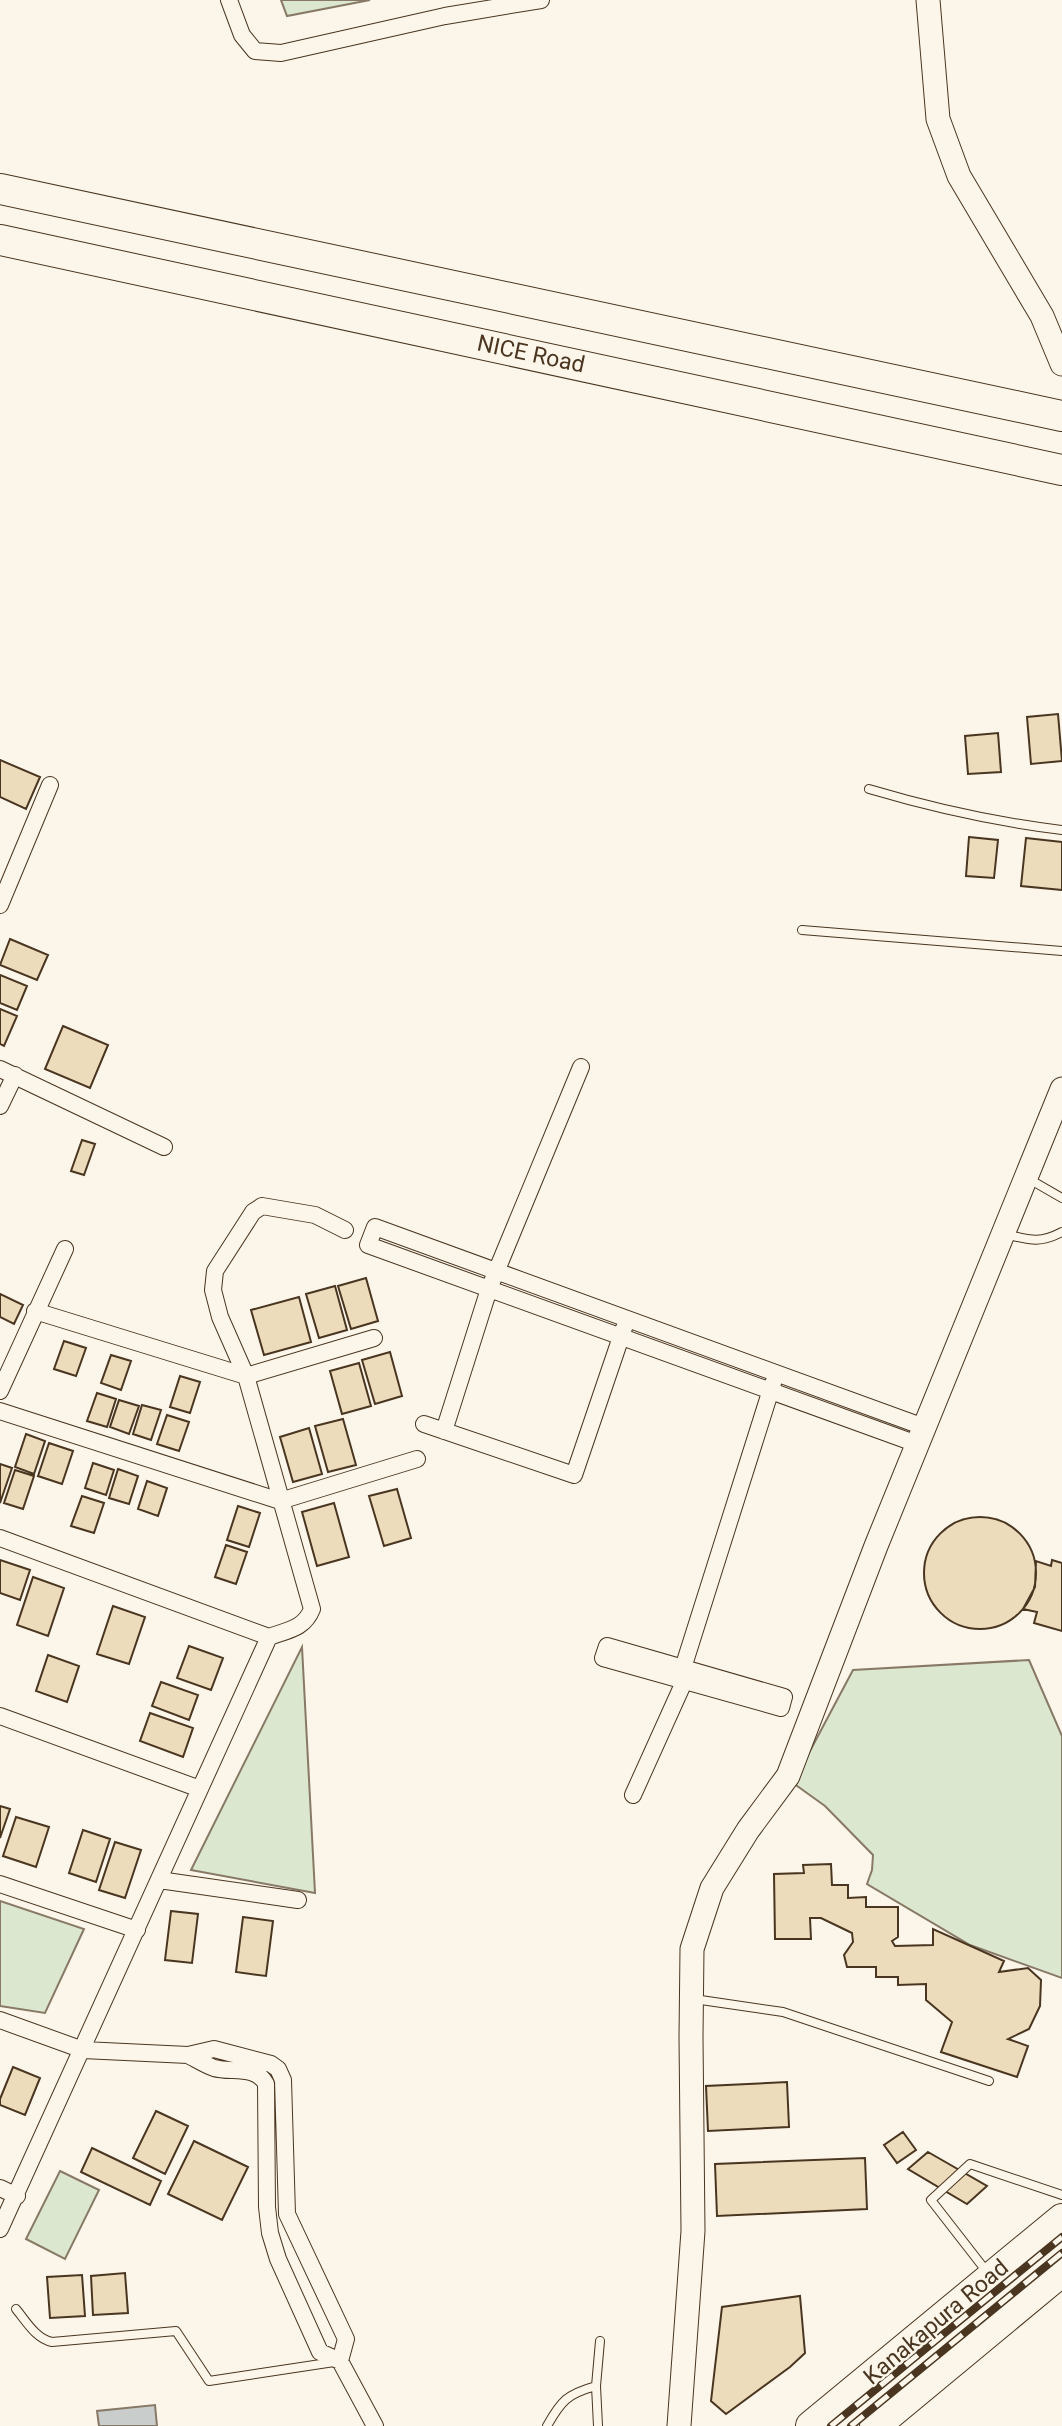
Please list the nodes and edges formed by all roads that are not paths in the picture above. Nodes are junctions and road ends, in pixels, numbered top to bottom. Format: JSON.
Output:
{"nodes":[{"id":1,"x":229,"y":0,"type":"edge"},
{"id":2,"x":541,"y":0,"type":"edge"},
{"id":3,"x":928,"y":0,"type":"edge"},
{"id":4,"x":0,"y":189,"type":"edge"},
{"id":5,"x":0,"y":240,"type":"edge"},
{"id":6,"x":1062,"y":364,"type":"edge"},
{"id":7,"x":1057,"y":415,"type":"edge"},
{"id":8,"x":1056,"y":469,"type":"edge"},
{"id":9,"x":50,"y":785,"type":"dead end"},
{"id":10,"x":869,"y":789,"type":"dead end"},
{"id":11,"x":1062,"y":830,"type":"edge"},
{"id":12,"x":0,"y":905,"type":"edge"},
{"id":13,"x":802,"y":930,"type":"dead end"},
{"id":14,"x":1062,"y":951,"type":"edge"},
{"id":15,"x":581,"y":1067,"type":"dead end"},
{"id":16,"x":7,"y":1072,"type":"edge"},
{"id":17,"x":1062,"y":1089,"type":"edge"},
{"id":18,"x":0,"y":1106,"type":"edge"},
{"id":19,"x":164,"y":1147,"type":"dead end"},
{"id":20,"x":1026,"y":1177,"type":"junction"},
{"id":21,"x":1062,"y":1198,"type":"edge"},
{"id":22,"x":345,"y":1230,"type":"dead end"},
{"id":23,"x":1062,"y":1232,"type":"edge"},
{"id":24,"x":1003,"y":1233,"type":"junction"},
{"id":25,"x":65,"y":1250,"type":"dead end"},
{"id":26,"x":496,"y":1272,"type":"junction"},
{"id":27,"x":489,"y":1289,"type":"junction"},
{"id":28,"x":35,"y":1311,"type":"junction"},
{"id":29,"x":627,"y":1319,"type":"junction"},
{"id":30,"x":621,"y":1337,"type":"junction"},
{"id":31,"x":374,"y":1338,"type":"dead end"},
{"id":32,"x":776,"y":1373,"type":"junction"},
{"id":33,"x":246,"y":1376,"type":"junction"},
{"id":34,"x":0,"y":1391,"type":"edge"},
{"id":35,"x":771,"y":1391,"type":"junction"},
{"id":36,"x":0,"y":1411,"type":"edge"},
{"id":37,"x":424,"y":1424,"type":"dead end"},
{"id":38,"x":444,"y":1431,"type":"junction"},
{"id":39,"x":921,"y":1436,"type":"junction"},
{"id":40,"x":417,"y":1460,"type":"dead end"},
{"id":41,"x":280,"y":1501,"type":"junction"},
{"id":42,"x":0,"y":1538,"type":"edge"},
{"id":43,"x":269,"y":1637,"type":"junction"},
{"id":44,"x":686,"y":1673,"type":"junction"},
{"id":45,"x":0,"y":1716,"type":"edge"},
{"id":46,"x":200,"y":1789,"type":"junction"},
{"id":47,"x":633,"y":1795,"type":"dead end"},
{"id":48,"x":159,"y":1880,"type":"junction"},
{"id":49,"x":0,"y":1884,"type":"edge"},
{"id":50,"x":298,"y":1900,"type":"dead end"},
{"id":51,"x":137,"y":1930,"type":"junction"},
{"id":52,"x":691,"y":1999,"type":"junction"},
{"id":53,"x":0,"y":2020,"type":"edge"},
{"id":54,"x":83,"y":2050,"type":"junction"},
{"id":55,"x":188,"y":2055,"type":"junction"},
{"id":56,"x":989,"y":2081,"type":"dead end"},
{"id":57,"x":0,"y":2188,"type":"edge"},
{"id":58,"x":1062,"y":2195,"type":"edge"},
{"id":59,"x":17,"y":2196,"type":"junction"},
{"id":60,"x":1062,"y":2219,"type":"edge"},
{"id":61,"x":0,"y":2229,"type":"edge"},
{"id":62,"x":1062,"y":2271,"type":"edge"},
{"id":63,"x":991,"y":2277,"type":"junction"},
{"id":64,"x":16,"y":2309,"type":"dead end"},
{"id":65,"x":600,"y":2341,"type":"dead end"},
{"id":66,"x":340,"y":2361,"type":"junction"},
{"id":67,"x":596,"y":2386,"type":"junction"},
{"id":68,"x":375,"y":2426,"type":"edge"},
{"id":69,"x":547,"y":2426,"type":"edge"},
{"id":70,"x":598,"y":2426,"type":"edge"},
{"id":71,"x":678,"y":2426,"type":"edge"},
{"id":72,"x":811,"y":2426,"type":"edge"},
{"id":73,"x":875,"y":2426,"type":"edge"}],
"edges":[{"from":1,"to":2,"type":"street"},
{"from":3,"to":6,"type":"street"},
{"from":4,"to":7,"type":"highway"},
{"from":5,"to":8,"type":"highway","name":"NICE Road"},
{"from":9,"to":12,"type":"street"},
{"from":10,"to":11,"type":"lane"},
{"from":13,"to":14,"type":"lane"},
{"from":15,"to":26,"type":"street"},
{"from":16,"to":18,"type":"street"},
{"from":16,"to":19,"type":"street"},
{"from":17,"to":20,"type":"street"},
{"from":20,"to":21,"type":"lane"},
{"from":20,"to":24,"type":"street"},
{"from":22,"to":33,"type":"street"},
{"from":23,"to":24,"type":"lane"},
{"from":24,"to":39,"type":"street"},
{"from":25,"to":28,"type":"street"},
{"from":26,"to":27,"type":"street"},
{"from":26,"to":27,"type":"street"},
{"from":26,"to":29,"type":"street"},
{"from":27,"to":30,"type":"street"},
{"from":27,"to":38,"type":"street"},
{"from":28,"to":33,"type":"street"},
{"from":28,"to":34,"type":"street"},
{"from":29,"to":30,"type":"street"},
{"from":29,"to":32,"type":"street"},
{"from":30,"to":35,"type":"street"},
{"from":30,"to":38,"type":"street"},
{"from":31,"to":33,"type":"street"},
{"from":32,"to":35,"type":"street"},
{"from":32,"to":39,"type":"street"},
{"from":33,"to":41,"type":"street"},
{"from":35,"to":39,"type":"street"},
{"from":35,"to":44,"type":"street"},
{"from":36,"to":41,"type":"street"},
{"from":37,"to":38,"type":"street"},
{"from":39,"to":52,"type":"street"},
{"from":40,"to":41,"type":"street"},
{"from":41,"to":43,"type":"street"},
{"from":42,"to":43,"type":"street"},
{"from":43,"to":46,"type":"street"},
{"from":44,"to":44,"type":"street"},
{"from":44,"to":47,"type":"street"},
{"from":45,"to":46,"type":"street"},
{"from":46,"to":48,"type":"street"},
{"from":48,"to":50,"type":"street"},
{"from":48,"to":51,"type":"street"},
{"from":49,"to":51,"type":"street"},
{"from":51,"to":54,"type":"street"},
{"from":52,"to":56,"type":"lane"},
{"from":52,"to":71,"type":"street"},
{"from":53,"to":54,"type":"street"},
{"from":54,"to":55,"type":"street"},
{"from":54,"to":59,"type":"street"},
{"from":55,"to":66,"type":"street"},
{"from":55,"to":66,"type":"street"},
{"from":57,"to":59,"type":"street"},
{"from":58,"to":63,"type":"lane"},
{"from":59,"to":61,"type":"street"},
{"from":60,"to":63,"type":"highway","name":"Kanakapura Road"},
{"from":62,"to":73,"type":"highway","name":"Kanakapura Road"},
{"from":63,"to":72,"type":"highway","name":"Kanakapura Road"},
{"from":64,"to":66,"type":"lane"},
{"from":65,"to":67,"type":"lane"},
{"from":66,"to":68,"type":"street"},
{"from":67,"to":69,"type":"lane"},
{"from":67,"to":70,"type":"lane"}]}
